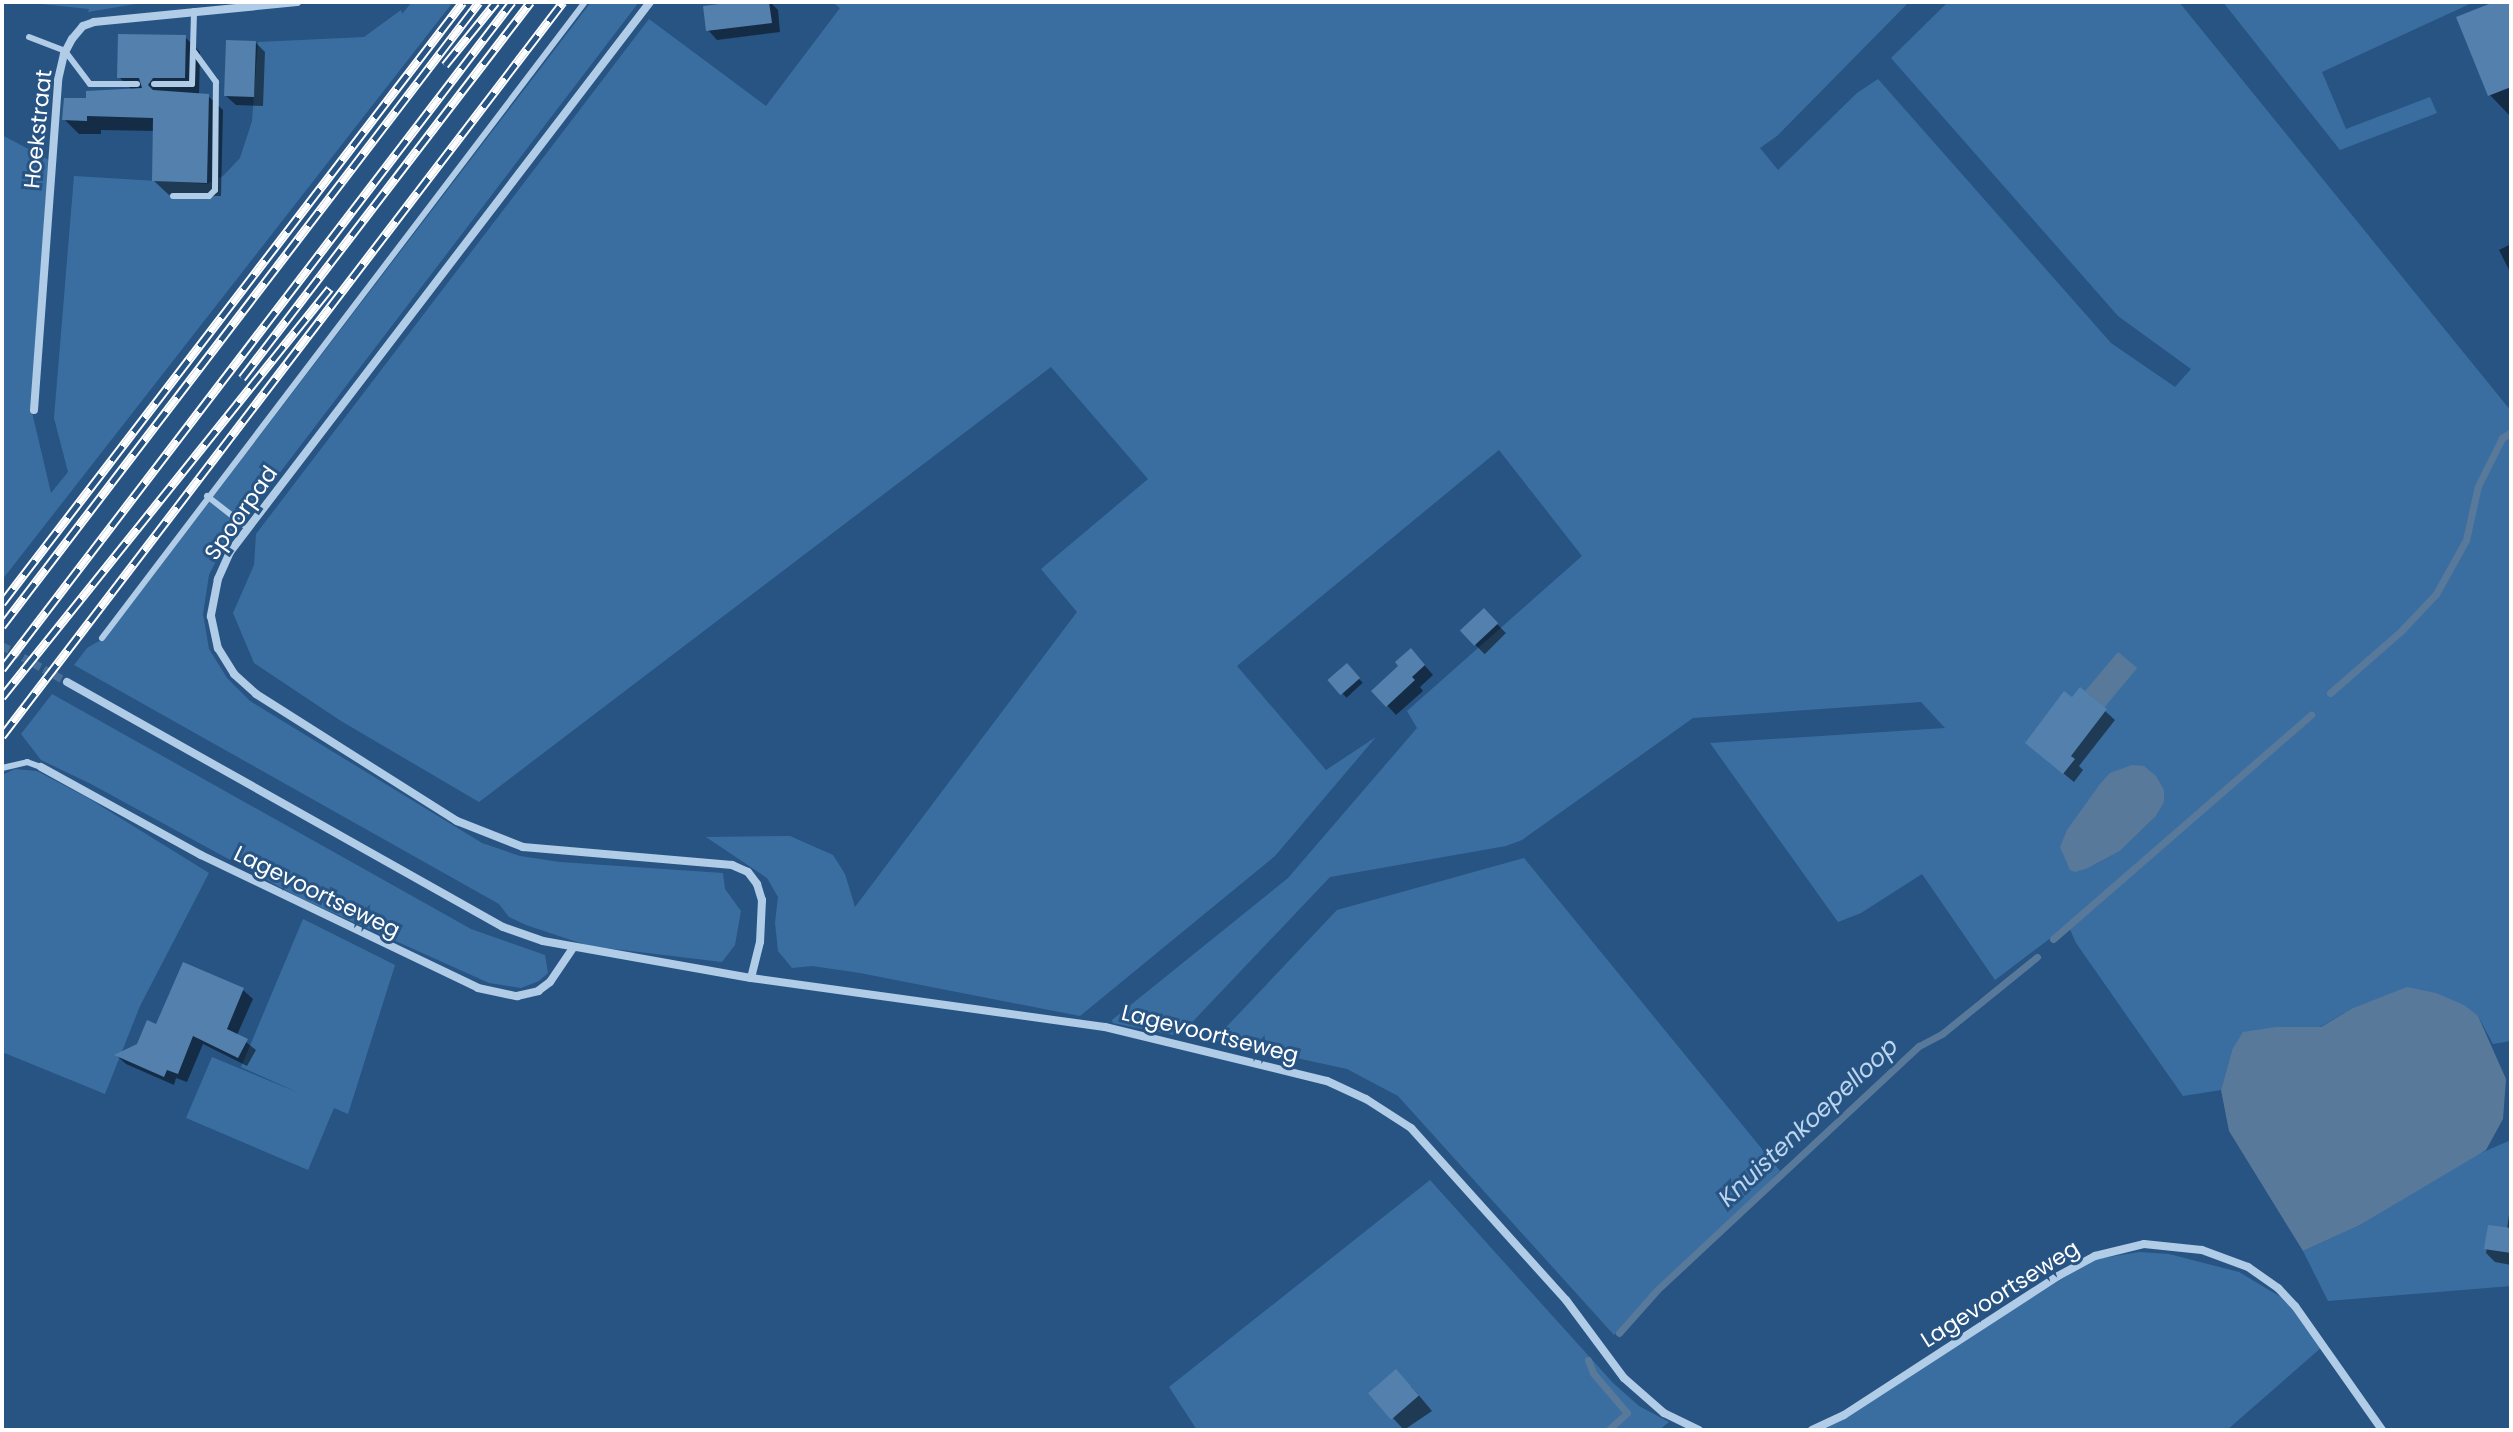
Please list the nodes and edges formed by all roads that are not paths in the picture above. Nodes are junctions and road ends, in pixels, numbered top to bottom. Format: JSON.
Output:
{"nodes":[{"id":1,"x":297,"y":2,"type":"edge"},
{"id":2,"x":585,"y":2,"type":"edge"},
{"id":3,"x":650,"y":2,"type":"edge"},
{"id":4,"x":194,"y":11,"type":"junction"},
{"id":5,"x":29,"y":37,"type":"dead end"},
{"id":6,"x":193,"y":50,"type":"junction"},
{"id":7,"x":65,"y":51,"type":"junction"},
{"id":8,"x":137,"y":84,"type":"dead end"},
{"id":9,"x":154,"y":84,"type":"dead end"},
{"id":10,"x":173,"y":196,"type":"dead end"},
{"id":11,"x":34,"y":410,"type":"dead end"},
{"id":12,"x":207,"y":496,"type":"junction"},
{"id":13,"x":248,"y":528,"type":"junction"},
{"id":14,"x":102,"y":638,"type":"dead end"},
{"id":15,"x":67,"y":682,"type":"tunnel mouth"},
{"id":16,"x":41,"y":767,"type":"joint"},
{"id":17,"x":2,"y":768,"type":"edge"},
{"id":18,"x":573,"y":948,"type":"junction"},
{"id":19,"x":751,"y":978,"type":"junction"},
{"id":20,"x":1699,"y":1430,"type":"edge"},
{"id":21,"x":1812,"y":1430,"type":"edge"},
{"id":22,"x":2382,"y":1430,"type":"edge"}],
"edges":[{"from":1,"to":4,"type":"street","name":"Hoekstraat"},
{"from":2,"to":12,"type":"lane"},
{"from":3,"to":13,"type":"street","name":"Spoorpad"},
{"from":4,"to":6,"type":"lane"},
{"from":4,"to":7,"type":"street","name":"Hoekstraat"},
{"from":5,"to":7,"type":"lane"},
{"from":6,"to":9,"type":"lane"},
{"from":6,"to":10,"type":"lane"},
{"from":7,"to":8,"type":"lane"},
{"from":7,"to":11,"type":"street","name":"Hoekstraat"},
{"from":12,"to":13,"type":"lane"},
{"from":12,"to":14,"type":"lane"},
{"from":13,"to":19,"type":"street","name":"Spoorpad"},
{"from":15,"to":18,"type":"street","name":"Lagevoortseweg"},
{"from":16,"to":17,"type":"lane"},
{"from":16,"to":18,"type":"street","name":"Lagevoortseweg"},
{"from":18,"to":19,"type":"street","name":"Lagevoortseweg"},
{"from":19,"to":20,"type":"street","name":"Lagevoortseweg"},
{"from":21,"to":22,"type":"street","name":"Lagevoortseweg"}]}
